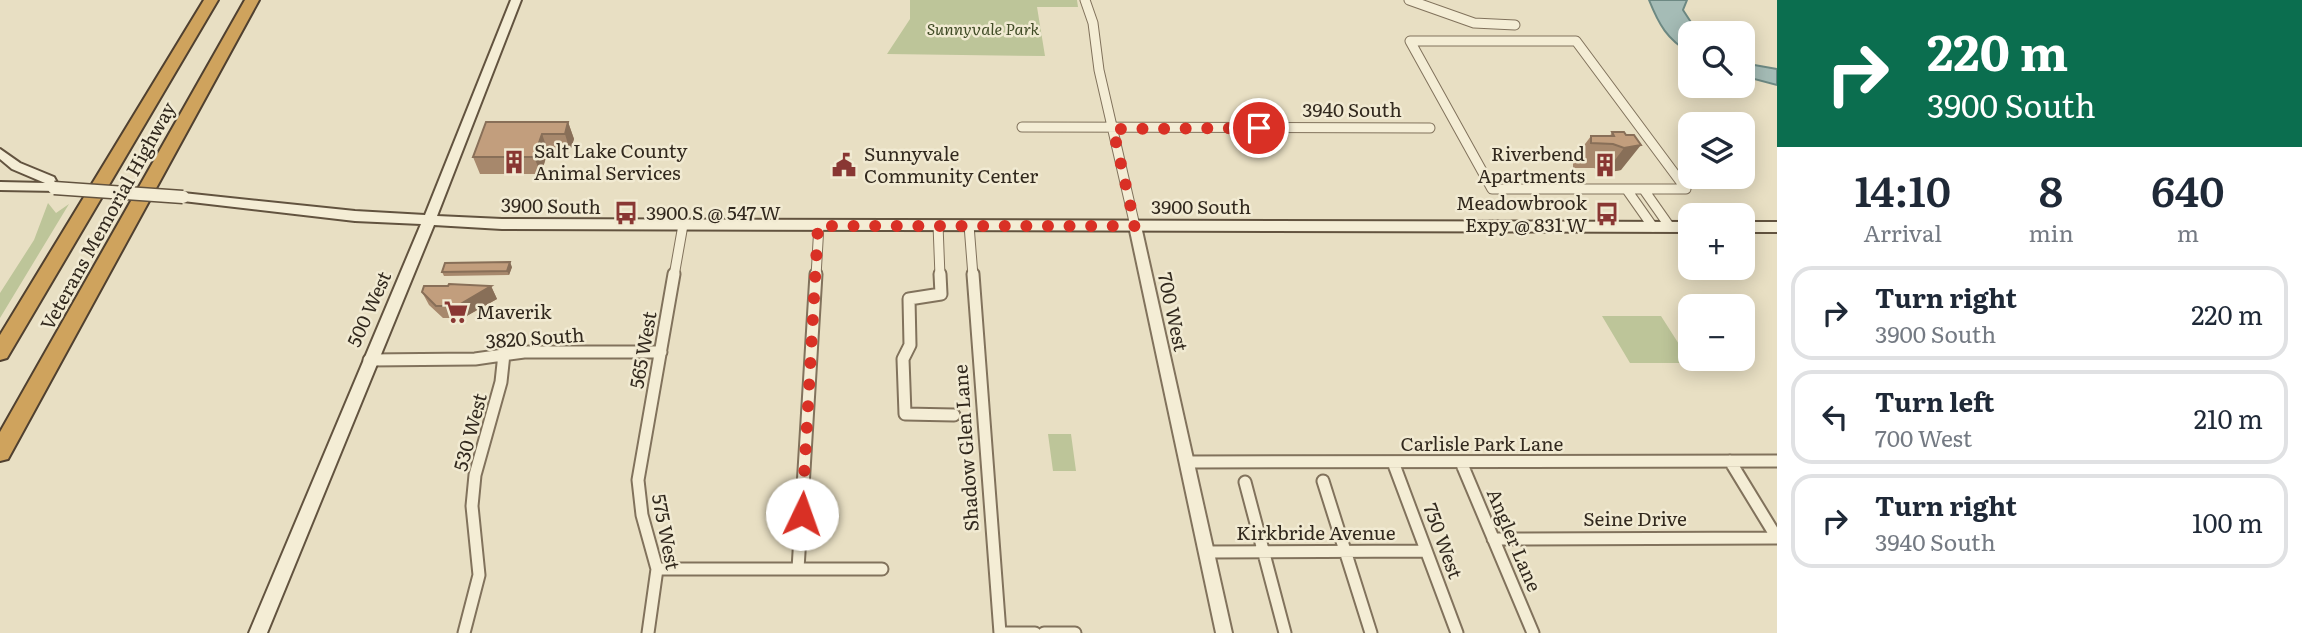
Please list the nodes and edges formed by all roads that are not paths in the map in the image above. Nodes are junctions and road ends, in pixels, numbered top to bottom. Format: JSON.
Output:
{"nodes":[{"id":1,"x":211,"y":0,"type":"edge"},
{"id":2,"x":252,"y":0,"type":"edge"},
{"id":3,"x":516,"y":0,"type":"edge"},
{"id":4,"x":1085,"y":0,"type":"edge"},
{"id":5,"x":1409,"y":0,"type":"edge"},
{"id":6,"x":1515,"y":24,"type":"dead end"},
{"id":7,"x":1022,"y":127,"type":"dead end"},
{"id":8,"x":1430,"y":128,"type":"dead end"},
{"id":9,"x":1113,"y":129,"type":"junction"},
{"id":10,"x":0,"y":153,"type":"edge"},
{"id":11,"x":0,"y":186,"type":"edge"},
{"id":12,"x":54,"y":188,"type":"junction"},
{"id":13,"x":1627,"y":190,"type":"junction"},
{"id":14,"x":1644,"y":190,"type":"junction"},
{"id":15,"x":428,"y":221,"type":"junction"},
{"id":16,"x":683,"y":225,"type":"junction"},
{"id":17,"x":938,"y":225,"type":"junction"},
{"id":18,"x":969,"y":225,"type":"junction"},
{"id":19,"x":818,"y":226,"type":"junction"},
{"id":20,"x":1135,"y":226,"type":"junction"},
{"id":21,"x":1653,"y":227,"type":"junction"},
{"id":22,"x":1670,"y":227,"type":"junction"},
{"id":23,"x":1678,"y":227,"type":"edge"},
{"id":24,"x":1755,"y":227,"type":"edge"},
{"id":25,"x":1777,"y":227,"type":"edge"},
{"id":26,"x":0,"y":352,"type":"edge"},
{"id":27,"x":661,"y":352,"type":"junction"},
{"id":28,"x":504,"y":354,"type":"junction"},
{"id":29,"x":369,"y":360,"type":"junction"},
{"id":30,"x":954,"y":415,"type":"dead end"},
{"id":31,"x":0,"y":452,"type":"edge"},
{"id":32,"x":1730,"y":461,"type":"junction"},
{"id":33,"x":1777,"y":461,"type":"edge"},
{"id":34,"x":1186,"y":462,"type":"junction"},
{"id":35,"x":1393,"y":462,"type":"junction"},
{"id":36,"x":1461,"y":462,"type":"junction"},
{"id":37,"x":638,"y":480,"type":"joint"},
{"id":38,"x":1245,"y":481,"type":"dead end"},
{"id":39,"x":1322,"y":481,"type":"dead end"},
{"id":40,"x":1777,"y":538,"type":"edge"},
{"id":41,"x":1493,"y":539,"type":"junction"},
{"id":42,"x":1426,"y":551,"type":"junction"},
{"id":43,"x":1206,"y":552,"type":"junction"},
{"id":44,"x":1264,"y":552,"type":"junction"},
{"id":45,"x":1345,"y":552,"type":"junction"},
{"id":46,"x":657,"y":569,"type":"junction"},
{"id":47,"x":798,"y":569,"type":"junction"},
{"id":48,"x":882,"y":569,"type":"dead end"},
{"id":49,"x":258,"y":633,"type":"edge"},
{"id":50,"x":464,"y":633,"type":"edge"},
{"id":51,"x":648,"y":633,"type":"edge"},
{"id":52,"x":1035,"y":633,"type":"edge"},
{"id":53,"x":1044,"y":633,"type":"edge"},
{"id":54,"x":1075,"y":633,"type":"edge"},
{"id":55,"x":1224,"y":633,"type":"edge"},
{"id":56,"x":1285,"y":633,"type":"edge"},
{"id":57,"x":1371,"y":633,"type":"edge"},
{"id":58,"x":1457,"y":633,"type":"edge"},
{"id":59,"x":1533,"y":633,"type":"edge"}],
"edges":[{"from":1,"to":26,"type":"highway","name":"Veterans Memorial Highway"},
{"from":2,"to":31,"type":"highway","name":"Veterans Memorial Highway"},
{"from":3,"to":15,"type":"main road","name":"500 West"},
{"from":4,"to":9,"type":"street","name":"700 West"},
{"from":5,"to":6,"type":"street"},
{"from":7,"to":9,"type":"street","name":"3940 South"},
{"from":8,"to":9,"type":"street","name":"3940 South"},
{"from":9,"to":20,"type":"street","name":"700 West"},
{"from":10,"to":12,"type":"main road"},
{"from":11,"to":12,"type":"main road","name":"3900 South"},
{"from":12,"to":15,"type":"main road","name":"3900 South","bridge":true},
{"from":13,"to":14,"type":"street"},
{"from":13,"to":14,"type":"street"},
{"from":13,"to":21,"type":"street"},
{"from":14,"to":22,"type":"street"},
{"from":15,"to":16,"type":"main road","name":"3900 South"},
{"from":15,"to":29,"type":"main road","name":"500 West"},
{"from":16,"to":19,"type":"main road","name":"3900 South"},
{"from":16,"to":27,"type":"street","name":"565 West"},
{"from":17,"to":18,"type":"main road","name":"3900 South"},
{"from":17,"to":19,"type":"main road","name":"3900 South"},
{"from":17,"to":30,"type":"street"},
{"from":18,"to":20,"type":"main road","name":"3900 South"},
{"from":18,"to":52,"type":"street","name":"Shadow Glen Lane"},
{"from":19,"to":47,"type":"street"},
{"from":20,"to":21,"type":"main road","name":"3900 South"},
{"from":20,"to":34,"type":"street","name":"700 West"},
{"from":21,"to":22,"type":"main road","name":"3900 South"},
{"from":22,"to":23,"type":"main road","name":"3900 South"},
{"from":24,"to":25,"type":"main road"},
{"from":27,"to":28,"type":"street","name":"3820 South"},
{"from":27,"to":37,"type":"street","name":"565 West"},
{"from":28,"to":29,"type":"street","name":"3820 South"},
{"from":28,"to":50,"type":"street","name":"530 West"},
{"from":29,"to":49,"type":"main road","name":"500 West"},
{"from":32,"to":33,"type":"street","name":"Carlisle Park Lane"},
{"from":32,"to":36,"type":"street","name":"Carlisle Park Lane"},
{"from":32,"to":40,"type":"street"},
{"from":34,"to":35,"type":"street","name":"Carlisle Park Lane"},
{"from":34,"to":43,"type":"street","name":"700 West"},
{"from":35,"to":36,"type":"street","name":"Carlisle Park Lane"},
{"from":35,"to":42,"type":"street","name":"750 West"},
{"from":36,"to":41,"type":"street","name":"Angler Lane"},
{"from":37,"to":46,"type":"street","name":"575 West"},
{"from":38,"to":44,"type":"street"},
{"from":39,"to":45,"type":"street"},
{"from":40,"to":41,"type":"street","name":"Seine Drive"},
{"from":41,"to":59,"type":"street","name":"Angler Lane"},
{"from":42,"to":45,"type":"street","name":"Kirkbride Avenue"},
{"from":42,"to":58,"type":"street","name":"750 West"},
{"from":43,"to":44,"type":"street","name":"Kirkbride Avenue"},
{"from":43,"to":55,"type":"street","name":"700 West"},
{"from":44,"to":45,"type":"street","name":"Kirkbride Avenue"},
{"from":44,"to":56,"type":"street"},
{"from":45,"to":57,"type":"street"},
{"from":46,"to":47,"type":"street"},
{"from":46,"to":51,"type":"street","name":"575 West"},
{"from":47,"to":48,"type":"street"},
{"from":53,"to":54,"type":"street"}]}
